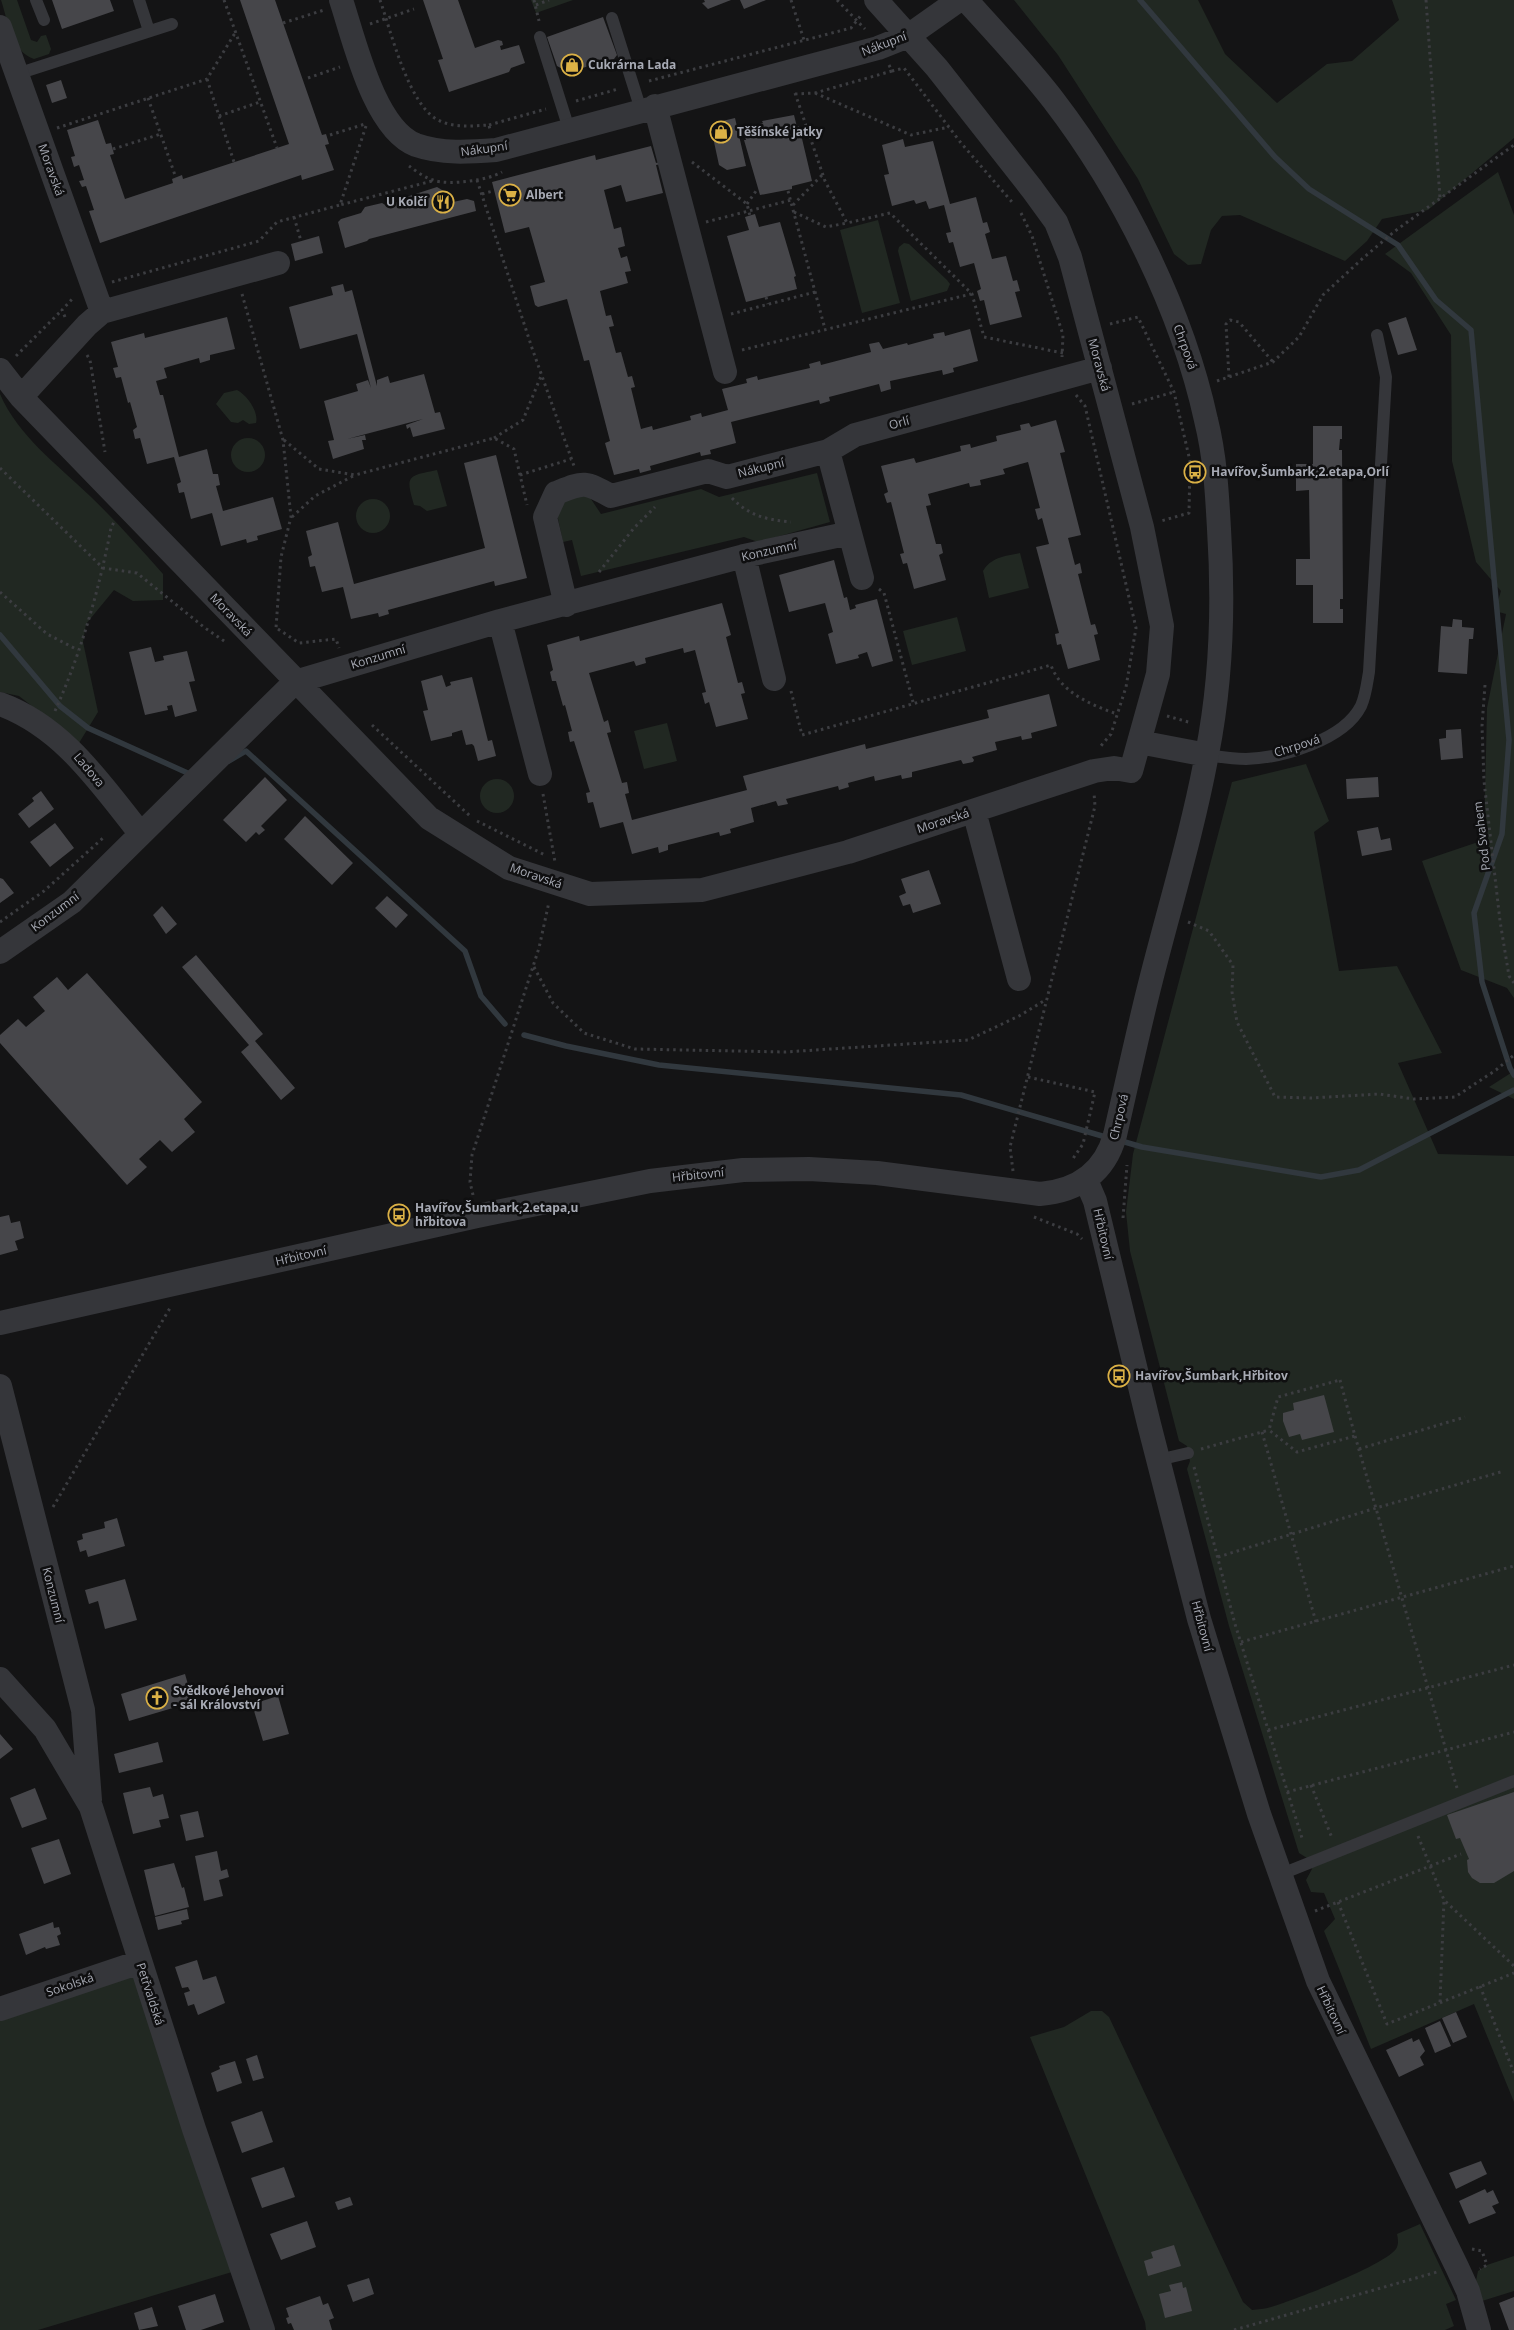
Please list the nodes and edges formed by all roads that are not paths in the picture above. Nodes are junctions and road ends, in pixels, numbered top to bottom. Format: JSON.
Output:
{"nodes":[{"id":1,"x":36,"y":0,"type":"edge"},
{"id":2,"x":139,"y":0,"type":"edge"},
{"id":3,"x":959,"y":0,"type":"edge"},
{"id":4,"x":966,"y":0,"type":"edge"},
{"id":5,"x":871,"y":4,"type":"edge"},
{"id":6,"x":332,"y":5,"type":"edge"},
{"id":7,"x":612,"y":18,"type":"dead end"},
{"id":8,"x":44,"y":20,"type":"dead end"},
{"id":9,"x":172,"y":24,"type":"dead end"},
{"id":10,"x":0,"y":28,"type":"edge"},
{"id":11,"x":148,"y":31,"type":"junction"},
{"id":12,"x":908,"y":36,"type":"junction"},
{"id":13,"x":540,"y":37,"type":"road end"},
{"id":14,"x":17,"y":74,"type":"junction"},
{"id":15,"x":648,"y":108,"type":"junction"},
{"id":16,"x":569,"y":130,"type":"junction"},
{"id":17,"x":278,"y":263,"type":"dead end"},
{"id":18,"x":102,"y":312,"type":"junction"},
{"id":19,"x":1377,"y":334,"type":"dead end"},
{"id":20,"x":722,"y":363,"type":"road end"},
{"id":21,"x":5,"y":366,"type":"edge"},
{"id":22,"x":1100,"y":368,"type":"junction"},
{"id":23,"x":21,"y":397,"type":"junction"},
{"id":24,"x":828,"y":451,"type":"junction"},
{"id":25,"x":850,"y":533,"type":"junction"},
{"id":26,"x":744,"y":556,"type":"junction"},
{"id":27,"x":862,"y":578,"type":"road end"},
{"id":28,"x":566,"y":605,"type":"junction"},
{"id":29,"x":500,"y":621,"type":"junction"},
{"id":30,"x":774,"y":679,"type":"road end"},
{"id":31,"x":295,"y":682,"type":"junction"},
{"id":32,"x":0,"y":704,"type":"edge"},
{"id":33,"x":1139,"y":742,"type":"junction"},
{"id":34,"x":1207,"y":755,"type":"junction"},
{"id":35,"x":540,"y":774,"type":"road end"},
{"id":36,"x":974,"y":811,"type":"junction"},
{"id":37,"x":140,"y":833,"type":"junction"},
{"id":38,"x":0,"y":952,"type":"edge"},
{"id":39,"x":1019,"y":979,"type":"dead end"},
{"id":40,"x":1086,"y":1180,"type":"junction"},
{"id":41,"x":0,"y":1323,"type":"edge"},
{"id":42,"x":0,"y":1386,"type":"edge"},
{"id":43,"x":1189,"y":1452,"type":"road end"},
{"id":44,"x":1158,"y":1460,"type":"junction"},
{"id":45,"x":0,"y":1679,"type":"edge"},
{"id":46,"x":1514,"y":1781,"type":"edge"},
{"id":47,"x":91,"y":1807,"type":"junction"},
{"id":48,"x":1280,"y":1875,"type":"junction"},
{"id":49,"x":140,"y":1962,"type":"junction"},
{"id":50,"x":0,"y":2009,"type":"edge"},
{"id":51,"x":263,"y":2330,"type":"edge"},
{"id":52,"x":1479,"y":2330,"type":"edge"}],
"edges":[{"from":1,"to":8,"type":"lane"},
{"from":2,"to":11,"type":"lane"},
{"from":3,"to":12,"type":"street","name":"Nákupní"},
{"from":4,"to":34,"type":"street","name":"Chrpová"},
{"from":5,"to":12,"type":"street","name":"Moravská"},
{"from":6,"to":16,"type":"street","name":"Nákupní"},
{"from":7,"to":15,"type":"lane"},
{"from":9,"to":11,"type":"lane"},
{"from":10,"to":14,"type":"street","name":"Moravská"},
{"from":11,"to":14,"type":"lane"},
{"from":12,"to":15,"type":"street","name":"Nákupní"},
{"from":12,"to":22,"type":"street","name":"Moravská"},
{"from":13,"to":16,"type":"lane"},
{"from":14,"to":18,"type":"street","name":"Moravská"},
{"from":15,"to":16,"type":"street","name":"Nákupní"},
{"from":15,"to":20,"type":"street"},
{"from":17,"to":18,"type":"street"},
{"from":18,"to":23,"type":"street"},
{"from":19,"to":34,"type":"lane","name":"Chrpová"},
{"from":21,"to":23,"type":"street","name":"Moravská"},
{"from":22,"to":24,"type":"street","name":"Orlí"},
{"from":22,"to":33,"type":"street","name":"Moravská"},
{"from":23,"to":31,"type":"street","name":"Moravská"},
{"from":24,"to":25,"type":"street"},
{"from":24,"to":28,"type":"street","name":"Nákupní"},
{"from":25,"to":26,"type":"street","name":"Konzumní"},
{"from":25,"to":27,"type":"street"},
{"from":26,"to":28,"type":"street","name":"Konzumní"},
{"from":26,"to":30,"type":"street"},
{"from":28,"to":29,"type":"street","name":"Konzumní"},
{"from":29,"to":31,"type":"street","name":"Konzumní"},
{"from":29,"to":35,"type":"street"},
{"from":31,"to":36,"type":"street","name":"Moravská"},
{"from":31,"to":37,"type":"street","name":"Konzumní"},
{"from":32,"to":37,"type":"street","name":"Ladova"},
{"from":33,"to":34,"type":"street"},
{"from":33,"to":36,"type":"street","name":"Moravská"},
{"from":34,"to":40,"type":"street","name":"Chrpová"},
{"from":36,"to":39,"type":"street"},
{"from":37,"to":38,"type":"street","name":"Konzumní"},
{"from":40,"to":41,"type":"street","name":"Hřbitovní"},
{"from":40,"to":44,"type":"street","name":"Hřbitovní"},
{"from":42,"to":47,"type":"street","name":"Konzumní"},
{"from":43,"to":44,"type":"lane"},
{"from":44,"to":48,"type":"street","name":"Hřbitovní"},
{"from":45,"to":47,"type":"street","name":"Petřvaldská"},
{"from":46,"to":48,"type":"lane"},
{"from":47,"to":49,"type":"street","name":"Petřvaldská"},
{"from":48,"to":52,"type":"street","name":"Hřbitovní"},
{"from":49,"to":50,"type":"street","name":"Sokolská"},
{"from":49,"to":51,"type":"street","name":"Petřvaldská"}]}
